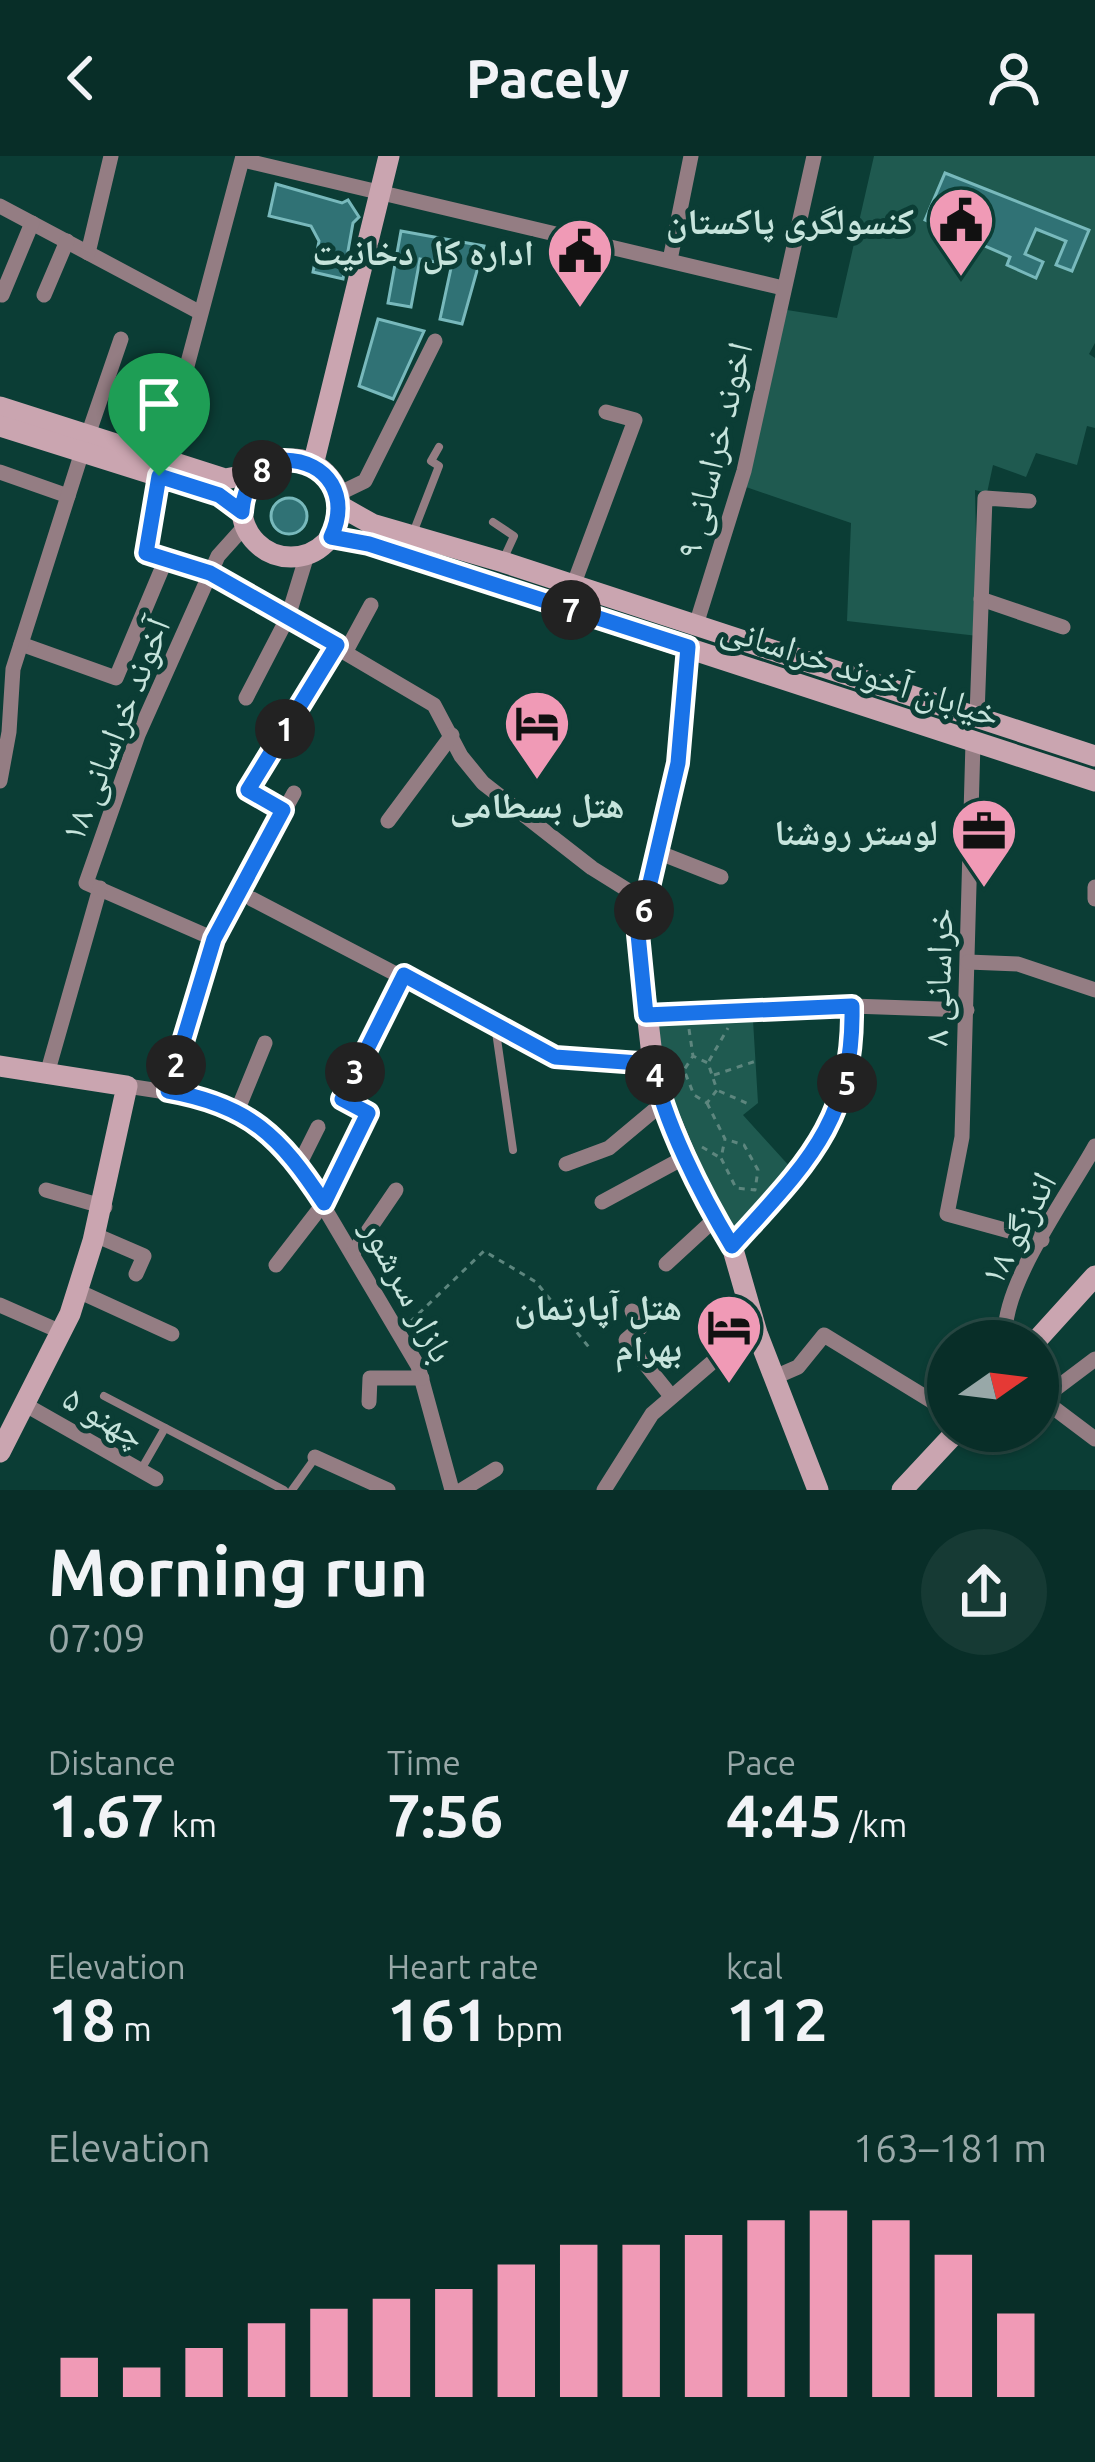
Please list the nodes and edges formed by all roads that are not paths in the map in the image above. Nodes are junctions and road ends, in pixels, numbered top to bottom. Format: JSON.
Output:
{"nodes":[{"id":1,"x":111,"y":156,"type":"edge"},
{"id":2,"x":389,"y":156,"type":"edge"},
{"id":3,"x":692,"y":156,"type":"edge"},
{"id":4,"x":814,"y":156,"type":"edge"},
{"id":5,"x":243,"y":158,"type":"edge"},
{"id":6,"x":381,"y":193,"type":"junction"},
{"id":7,"x":0,"y":206,"type":"edge"},
{"id":8,"x":32,"y":223,"type":"junction"},
{"id":9,"x":67,"y":242,"type":"junction"},
{"id":10,"x":88,"y":253,"type":"junction"},
{"id":11,"x":670,"y":260,"type":"junction"},
{"id":12,"x":783,"y":288,"type":"junction"},
{"id":13,"x":2,"y":295,"type":"edge"},
{"id":14,"x":44,"y":295,"type":"dead end"},
{"id":15,"x":199,"y":312,"type":"junction"},
{"id":16,"x":121,"y":339,"type":"dead end"},
{"id":17,"x":435,"y":341,"type":"dead end"},
{"id":18,"x":0,"y":407,"type":"edge"},
{"id":19,"x":606,"y":412,"type":"dead end"},
{"id":20,"x":0,"y":426,"type":"edge"},
{"id":21,"x":85,"y":444,"type":"junction"},
{"id":22,"x":439,"y":447,"type":"dead end"},
{"id":23,"x":313,"y":465,"type":"junction"},
{"id":24,"x":161,"y":468,"type":"junction"},
{"id":25,"x":0,"y":472,"type":"edge"},
{"id":26,"x":257,"y":473,"type":"junction"},
{"id":27,"x":68,"y":496,"type":"junction"},
{"id":28,"x":339,"y":500,"type":"junction"},
{"id":29,"x":1030,"y":501,"type":"dead end"},
{"id":30,"x":244,"y":519,"type":"junction"},
{"id":31,"x":493,"y":523,"type":"dead end"},
{"id":32,"x":412,"y":535,"type":"junction"},
{"id":33,"x":331,"y":537,"type":"junction"},
{"id":34,"x":307,"y":555,"type":"junction"},
{"id":35,"x":166,"y":559,"type":"junction"},
{"id":36,"x":503,"y":562,"type":"junction"},
{"id":37,"x":210,"y":573,"type":"junction"},
{"id":38,"x":573,"y":586,"type":"junction"},
{"id":39,"x":981,"y":599,"type":"junction"},
{"id":40,"x":371,"y":605,"type":"dead end"},
{"id":41,"x":288,"y":616,"type":"junction"},
{"id":42,"x":696,"y":625,"type":"junction"},
{"id":43,"x":1063,"y":627,"type":"dead end"},
{"id":44,"x":21,"y":644,"type":"junction"},
{"id":45,"x":688,"y":647,"type":"junction"},
{"id":46,"x":342,"y":648,"type":"junction"},
{"id":47,"x":6,"y":669,"type":"edge"},
{"id":48,"x":246,"y":698,"type":"dead end"},
{"id":49,"x":977,"y":715,"type":"junction"},
{"id":50,"x":452,"y":735,"type":"junction"},
{"id":51,"x":973,"y":742,"type":"junction"},
{"id":52,"x":1095,"y":756,"type":"edge"},
{"id":53,"x":0,"y":781,"type":"edge"},
{"id":54,"x":1095,"y":781,"type":"edge"},
{"id":55,"x":294,"y":793,"type":"dead end"},
{"id":56,"x":283,"y":810,"type":"junction"},
{"id":57,"x":388,"y":821,"type":"dead end"},
{"id":58,"x":659,"y":853,"type":"junction"},
{"id":59,"x":721,"y":877,"type":"dead end"},
{"id":60,"x":1095,"y":887,"type":"edge"},
{"id":61,"x":100,"y":888,"type":"junction"},
{"id":62,"x":252,"y":899,"type":"dead end"},
{"id":63,"x":1095,"y":899,"type":"edge"},
{"id":64,"x":646,"y":901,"type":"junction"},
{"id":65,"x":214,"y":939,"type":"junction"},
{"id":66,"x":968,"y":962,"type":"junction"},
{"id":67,"x":404,"y":975,"type":"junction"},
{"id":68,"x":1095,"y":990,"type":"edge"},
{"id":69,"x":852,"y":1006,"type":"junction"},
{"id":70,"x":967,"y":1010,"type":"junction"},
{"id":71,"x":646,"y":1015,"type":"junction"},
{"id":72,"x":495,"y":1024,"type":"junction"},
{"id":73,"x":265,"y":1043,"type":"dead end"},
{"id":74,"x":653,"y":1064,"type":"junction"},
{"id":75,"x":0,"y":1066,"type":"edge"},
{"id":76,"x":47,"y":1074,"type":"junction"},
{"id":77,"x":127,"y":1086,"type":"junction"},
{"id":78,"x":168,"y":1091,"type":"junction"},
{"id":79,"x":664,"y":1102,"type":"junction"},
{"id":80,"x":238,"y":1109,"type":"junction"},
{"id":81,"x":318,"y":1127,"type":"dead end"},
{"id":82,"x":1095,"y":1146,"type":"edge"},
{"id":83,"x":512,"y":1150,"type":"dead end"},
{"id":84,"x":687,"y":1156,"type":"junction"},
{"id":85,"x":566,"y":1164,"type":"dead end"},
{"id":86,"x":299,"y":1165,"type":"junction"},
{"id":87,"x":46,"y":1190,"type":"dead end"},
{"id":88,"x":396,"y":1190,"type":"dead end"},
{"id":89,"x":602,"y":1202,"type":"dead end"},
{"id":90,"x":324,"y":1203,"type":"junction"},
{"id":91,"x":103,"y":1207,"type":"junction"},
{"id":92,"x":716,"y":1218,"type":"junction"},
{"id":93,"x":93,"y":1234,"type":"junction"},
{"id":94,"x":1042,"y":1240,"type":"junction"},
{"id":95,"x":732,"y":1246,"type":"junction"},
{"id":96,"x":353,"y":1253,"type":"junction"},
{"id":97,"x":666,"y":1264,"type":"dead end"},
{"id":98,"x":276,"y":1265,"type":"dead end"},
{"id":99,"x":136,"y":1274,"type":"dead end"},
{"id":100,"x":1095,"y":1276,"type":"edge"},
{"id":101,"x":78,"y":1291,"type":"junction"},
{"id":102,"x":0,"y":1305,"type":"edge"},
{"id":103,"x":632,"y":1312,"type":"dead end"},
{"id":104,"x":1008,"y":1320,"type":"edge"},
{"id":105,"x":1055,"y":1320,"type":"edge"},
{"id":106,"x":59,"y":1331,"type":"junction"},
{"id":107,"x":172,"y":1334,"type":"dead end"},
{"id":108,"x":757,"y":1334,"type":"junction"},
{"id":109,"x":1095,"y":1358,"type":"edge"},
{"id":110,"x":422,"y":1378,"type":"junction"},
{"id":111,"x":776,"y":1378,"type":"junction"},
{"id":112,"x":1059,"y":1384,"type":"edge"},
{"id":113,"x":104,"y":1396,"type":"dead end"},
{"id":114,"x":671,"y":1396,"type":"junction"},
{"id":115,"x":927,"y":1398,"type":"edge"},
{"id":116,"x":369,"y":1402,"type":"dead end"},
{"id":117,"x":24,"y":1404,"type":"junction"},
{"id":118,"x":1059,"y":1412,"type":"edge"},
{"id":119,"x":165,"y":1428,"type":"junction"},
{"id":120,"x":1095,"y":1439,"type":"edge"},
{"id":121,"x":0,"y":1452,"type":"edge"},
{"id":122,"x":937,"y":1452,"type":"edge"},
{"id":123,"x":316,"y":1457,"type":"joint"},
{"id":124,"x":496,"y":1469,"type":"dead end"},
{"id":125,"x":148,"y":1475,"type":"joint"},
{"id":126,"x":288,"y":1490,"type":"edge"},
{"id":127,"x":388,"y":1490,"type":"edge"},
{"id":128,"x":452,"y":1490,"type":"edge"},
{"id":129,"x":461,"y":1490,"type":"edge"},
{"id":130,"x":604,"y":1490,"type":"edge"},
{"id":131,"x":818,"y":1490,"type":"edge"},
{"id":132,"x":902,"y":1490,"type":"edge"}],
"edges":[{"from":1,"to":10,"type":"street"},
{"from":2,"to":6,"type":"street"},
{"from":3,"to":11,"type":"street"},
{"from":4,"to":12,"type":"street","name":"اخوند خراسانی ۹"},
{"from":5,"to":6,"type":"street"},
{"from":5,"to":15,"type":"street"},
{"from":6,"to":11,"type":"street"},
{"from":6,"to":23,"type":"street"},
{"from":7,"to":8,"type":"street"},
{"from":8,"to":9,"type":"street"},
{"from":8,"to":13,"type":"street"},
{"from":9,"to":10,"type":"street"},
{"from":9,"to":14,"type":"street"},
{"from":10,"to":15,"type":"street"},
{"from":11,"to":12,"type":"street"},
{"from":12,"to":42,"type":"street","name":"اخوند خراسانی ۹"},
{"from":15,"to":24,"type":"street"},
{"from":16,"to":21,"type":"street"},
{"from":17,"to":28,"type":"street"},
{"from":18,"to":21,"type":"street"},
{"from":19,"to":38,"type":"street"},
{"from":20,"to":21,"type":"street"},
{"from":21,"to":24,"type":"street"},
{"from":21,"to":27,"type":"street"},
{"from":22,"to":32,"type":"lane"},
{"from":23,"to":26,"type":"street"},
{"from":23,"to":28,"type":"street"},
{"from":24,"to":26,"type":"street"},
{"from":24,"to":30,"type":"street"},
{"from":24,"to":35,"type":"street"},
{"from":25,"to":27,"type":"street"},
{"from":26,"to":30,"type":"street"},
{"from":27,"to":44,"type":"street"},
{"from":28,"to":32,"type":"street","name":"خیابان آخوند خراسانی"},
{"from":28,"to":33,"type":"street"},
{"from":29,"to":39,"type":"street"},
{"from":30,"to":34,"type":"street"},
{"from":30,"to":37,"type":"street","name":"آخوند خراسانی ۱۸"},
{"from":31,"to":36,"type":"lane"},
{"from":32,"to":36,"type":"street","name":"خیابان آخوند خراسانی"},
{"from":33,"to":34,"type":"street"},
{"from":33,"to":45,"type":"street","name":"خیابان آخوند خراسانی"},
{"from":34,"to":41,"type":"street"},
{"from":35,"to":37,"type":"street"},
{"from":35,"to":44,"type":"street"},
{"from":36,"to":38,"type":"street","name":"خیابان آخوند خراسانی"},
{"from":37,"to":41,"type":"street"},
{"from":37,"to":61,"type":"street","name":"آخوند خراسانی ۱۸"},
{"from":38,"to":42,"type":"street","name":"خیابان آخوند خراسانی"},
{"from":39,"to":43,"type":"street"},
{"from":39,"to":49,"type":"street"},
{"from":40,"to":46,"type":"street"},
{"from":41,"to":46,"type":"street"},
{"from":41,"to":48,"type":"street"},
{"from":42,"to":49,"type":"street","name":"خیابان آخوند خراسانی"},
{"from":44,"to":47,"type":"street"},
{"from":45,"to":51,"type":"street","name":"خیابان آخوند خراسانی"},
{"from":45,"to":58,"type":"street"},
{"from":46,"to":50,"type":"street"},
{"from":46,"to":56,"type":"street"},
{"from":47,"to":53,"type":"street"},
{"from":49,"to":52,"type":"street","name":"خیابان آخوند خراسانی"},
{"from":50,"to":57,"type":"street"},
{"from":50,"to":64,"type":"street"},
{"from":51,"to":54,"type":"street","name":"خیابان آخوند خراسانی"},
{"from":51,"to":66,"type":"street","name":"خراسانی ۸"},
{"from":55,"to":56,"type":"street"},
{"from":56,"to":65,"type":"street"},
{"from":58,"to":59,"type":"street"},
{"from":58,"to":64,"type":"street"},
{"from":60,"to":63,"type":"street"},
{"from":61,"to":65,"type":"street"},
{"from":61,"to":76,"type":"street"},
{"from":62,"to":67,"type":"street"},
{"from":64,"to":71,"type":"street"},
{"from":65,"to":78,"type":"street"},
{"from":66,"to":68,"type":"street"},
{"from":66,"to":70,"type":"street","name":"خراسانی ۸"},
{"from":67,"to":72,"type":"street"},
{"from":67,"to":90,"type":"street"},
{"from":69,"to":70,"type":"street"},
{"from":69,"to":71,"type":"street"},
{"from":69,"to":95,"type":"street"},
{"from":70,"to":94,"type":"street","name":"خراسانی ۸"},
{"from":71,"to":74,"type":"street"},
{"from":72,"to":74,"type":"street"},
{"from":72,"to":83,"type":"lane"},
{"from":73,"to":80,"type":"street"},
{"from":74,"to":79,"type":"street"},
{"from":75,"to":76,"type":"street","name":"بازار سرشور"},
{"from":76,"to":77,"type":"street","name":"بازار سرشور"},
{"from":77,"to":78,"type":"street","name":"بازار سرشور"},
{"from":77,"to":91,"type":"street"},
{"from":78,"to":80,"type":"street","name":"بازار سرشور"},
{"from":79,"to":84,"type":"street"},
{"from":79,"to":85,"type":"street"},
{"from":80,"to":86,"type":"street","name":"بازار سرشور"},
{"from":81,"to":86,"type":"street"},
{"from":82,"to":94,"type":"street","name":"اندزگو ۱۸"},
{"from":84,"to":89,"type":"street"},
{"from":84,"to":92,"type":"street"},
{"from":86,"to":90,"type":"street","name":"بازار سرشور"},
{"from":87,"to":91,"type":"street"},
{"from":88,"to":96,"type":"street"},
{"from":90,"to":96,"type":"street","name":"بازار سرشور"},
{"from":90,"to":98,"type":"street"},
{"from":91,"to":93,"type":"street"},
{"from":92,"to":95,"type":"street"},
{"from":92,"to":97,"type":"street"},
{"from":93,"to":99,"type":"street"},
{"from":93,"to":101,"type":"street"},
{"from":94,"to":104,"type":"street","name":"اندزگو ۱۸"},
{"from":95,"to":108,"type":"street"},
{"from":96,"to":110,"type":"street","name":"بازار سرشور"},
{"from":100,"to":105,"type":"street"},
{"from":101,"to":106,"type":"street"},
{"from":101,"to":107,"type":"street"},
{"from":102,"to":106,"type":"street"},
{"from":103,"to":114,"type":"street"},
{"from":106,"to":117,"type":"street"},
{"from":108,"to":111,"type":"street"},
{"from":108,"to":114,"type":"street"},
{"from":109,"to":112,"type":"street"},
{"from":110,"to":116,"type":"street"},
{"from":110,"to":128,"type":"street","name":"بازار سرشور"},
{"from":111,"to":115,"type":"street"},
{"from":111,"to":131,"type":"street"},
{"from":113,"to":119,"type":"lane"},
{"from":114,"to":130,"type":"street"},
{"from":117,"to":121,"type":"street"},
{"from":117,"to":125,"type":"street","name":"چهنو ۵"},
{"from":118,"to":120,"type":"street"},
{"from":119,"to":125,"type":"lane"},
{"from":119,"to":126,"type":"lane"},
{"from":122,"to":132,"type":"street"},
{"from":123,"to":126,"type":"lane"},
{"from":123,"to":127,"type":"street"},
{"from":124,"to":129,"type":"street"}]}
